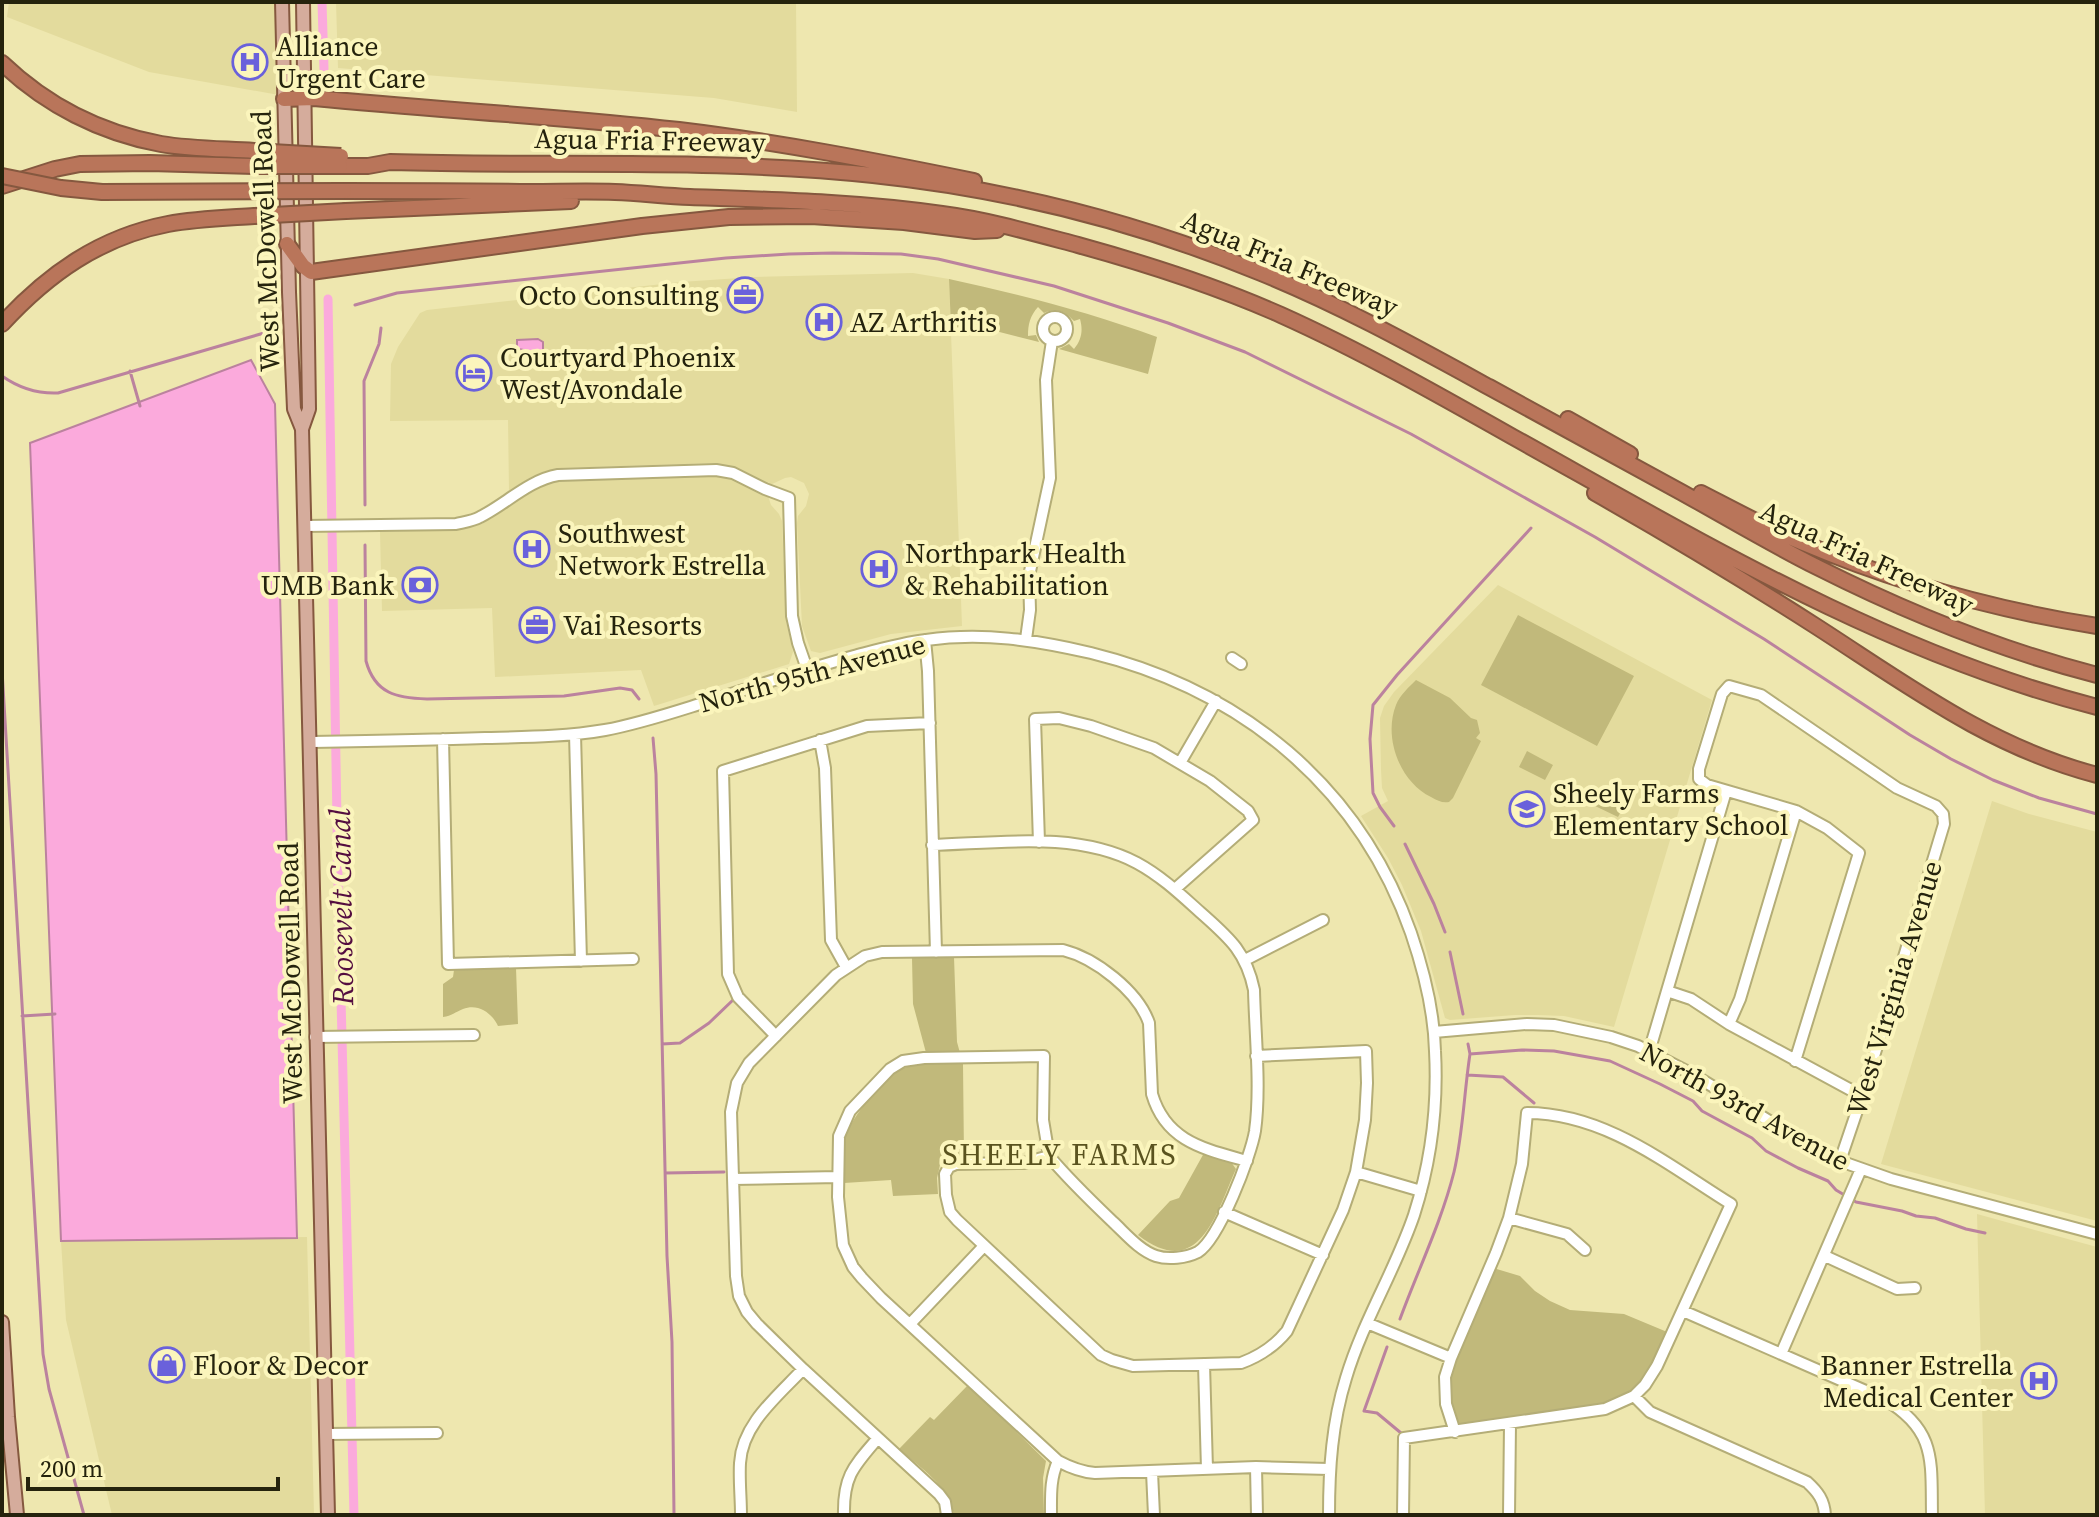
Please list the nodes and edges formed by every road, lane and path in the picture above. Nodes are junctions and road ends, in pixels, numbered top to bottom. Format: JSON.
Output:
{"nodes":[{"id":1,"x":282,"y":2,"type":"edge"},
{"id":2,"x":303,"y":2,"type":"edge"},
{"id":3,"x":2,"y":63,"type":"edge"},
{"id":4,"x":284,"y":99,"type":"junction"},
{"id":5,"x":306,"y":99,"type":"junction"},
{"id":6,"x":254,"y":158,"type":"junction"},
{"id":7,"x":2,"y":176,"type":"edge"},
{"id":8,"x":2,"y":186,"type":"edge"},
{"id":9,"x":664,"y":196,"type":"junction"},
{"id":10,"x":1038,"y":201,"type":"junction"},
{"id":11,"x":1013,"y":228,"type":"junction"},
{"id":12,"x":287,"y":244,"type":"junction"},
{"id":13,"x":309,"y":271,"type":"junction"},
{"id":14,"x":2,"y":324,"type":"edge"},
{"id":15,"x":1052,"y":341,"type":"dead end"},
{"id":16,"x":1467,"y":375,"type":"junction"},
{"id":17,"x":302,"y":429,"type":"junction"},
{"id":18,"x":1551,"y":458,"type":"junction"},
{"id":19,"x":304,"y":526,"type":"junction"},
{"id":20,"x":2097,"y":626,"type":"edge"},
{"id":21,"x":1026,"y":639,"type":"junction"},
{"id":22,"x":925,"y":640,"type":"junction"},
{"id":23,"x":807,"y":669,"type":"junction"},
{"id":24,"x":2097,"y":675,"type":"edge"},
{"id":25,"x":1216,"y":701,"type":"junction"},
{"id":26,"x":2097,"y":707,"type":"edge"},
{"id":27,"x":930,"y":723,"type":"junction"},
{"id":28,"x":575,"y":734,"type":"junction"},
{"id":29,"x":443,"y":739,"type":"junction"},
{"id":30,"x":820,"y":740,"type":"junction"},
{"id":31,"x":309,"y":742,"type":"junction"},
{"id":32,"x":1180,"y":763,"type":"junction"},
{"id":33,"x":2097,"y":775,"type":"edge"},
{"id":34,"x":1726,"y":791,"type":"junction"},
{"id":35,"x":1796,"y":811,"type":"junction"},
{"id":36,"x":1039,"y":842,"type":"junction"},
{"id":37,"x":932,"y":845,"type":"junction"},
{"id":38,"x":1175,"y":889,"type":"junction"},
{"id":39,"x":1323,"y":920,"type":"dead end"},
{"id":40,"x":936,"y":952,"type":"junction"},
{"id":41,"x":633,"y":959,"type":"dead end"},
{"id":42,"x":1245,"y":960,"type":"junction"},
{"id":43,"x":581,"y":961,"type":"junction"},
{"id":44,"x":846,"y":967,"type":"junction"},
{"id":45,"x":1667,"y":991,"type":"junction"},
{"id":46,"x":1729,"y":1024,"type":"junction"},
{"id":47,"x":1434,"y":1032,"type":"junction"},
{"id":48,"x":474,"y":1035,"type":"dead end"},
{"id":49,"x":776,"y":1036,"type":"junction"},
{"id":50,"x":315,"y":1037,"type":"junction"},
{"id":51,"x":1356,"y":1039,"type":"dead end"},
{"id":52,"x":1361,"y":1052,"type":"junction"},
{"id":53,"x":1649,"y":1052,"type":"junction"},
{"id":54,"x":1256,"y":1056,"type":"junction"},
{"id":55,"x":1795,"y":1061,"type":"junction"},
{"id":56,"x":1862,"y":1096,"type":"junction"},
{"id":57,"x":1049,"y":1156,"type":"junction"},
{"id":58,"x":1247,"y":1161,"type":"junction"},
{"id":59,"x":1840,"y":1161,"type":"junction"},
{"id":60,"x":1861,"y":1169,"type":"junction"},
{"id":61,"x":1356,"y":1172,"type":"junction"},
{"id":62,"x":838,"y":1177,"type":"junction"},
{"id":63,"x":733,"y":1179,"type":"junction"},
{"id":64,"x":1421,"y":1191,"type":"junction"},
{"id":65,"x":1224,"y":1212,"type":"junction"},
{"id":66,"x":1509,"y":1218,"type":"junction"},
{"id":67,"x":2097,"y":1234,"type":"edge"},
{"id":68,"x":984,"y":1246,"type":"junction"},
{"id":69,"x":1585,"y":1250,"type":"dead end"},
{"id":70,"x":1323,"y":1255,"type":"junction"},
{"id":71,"x":1825,"y":1256,"type":"junction"},
{"id":72,"x":1915,"y":1288,"type":"dead end"},
{"id":73,"x":1683,"y":1311,"type":"junction"},
{"id":74,"x":2,"y":1322,"type":"edge"},
{"id":75,"x":1367,"y":1323,"type":"junction"},
{"id":76,"x":910,"y":1324,"type":"junction"},
{"id":77,"x":1781,"y":1354,"type":"junction"},
{"id":78,"x":1451,"y":1358,"type":"junction"},
{"id":79,"x":1204,"y":1364,"type":"junction"},
{"id":80,"x":803,"y":1369,"type":"junction"},
{"id":81,"x":1634,"y":1396,"type":"junction"},
{"id":82,"x":1510,"y":1424,"type":"junction"},
{"id":83,"x":1455,"y":1432,"type":"junction"},
{"id":84,"x":437,"y":1433,"type":"dead end"},
{"id":85,"x":326,"y":1434,"type":"junction"},
{"id":86,"x":878,"y":1438,"type":"junction"},
{"id":87,"x":1058,"y":1461,"type":"junction"},
{"id":88,"x":1256,"y":1467,"type":"junction"},
{"id":89,"x":1207,"y":1469,"type":"junction"},
{"id":90,"x":1329,"y":1469,"type":"junction"},
{"id":91,"x":1152,"y":1472,"type":"junction"},
{"id":92,"x":17,"y":1515,"type":"edge"},
{"id":93,"x":328,"y":1515,"type":"edge"},
{"id":94,"x":741,"y":1515,"type":"edge"},
{"id":95,"x":844,"y":1515,"type":"edge"},
{"id":96,"x":947,"y":1515,"type":"edge"},
{"id":97,"x":1051,"y":1515,"type":"edge"},
{"id":98,"x":1154,"y":1515,"type":"edge"},
{"id":99,"x":1257,"y":1515,"type":"edge"},
{"id":100,"x":1329,"y":1515,"type":"edge"},
{"id":101,"x":1403,"y":1515,"type":"edge"},
{"id":102,"x":1509,"y":1515,"type":"edge"},
{"id":103,"x":1825,"y":1515,"type":"edge"},
{"id":104,"x":1932,"y":1515,"type":"edge"}],
"edges":[{"from":1,"to":4,"type":"main road","name":"West McDowell Road"},
{"from":2,"to":5,"type":"main road","name":"West McDowell Road"},
{"from":3,"to":6,"type":"highway"},
{"from":4,"to":5,"type":"highway"},
{"from":4,"to":12,"type":"main road","name":"West McDowell Road"},
{"from":5,"to":10,"type":"highway"},
{"from":5,"to":13,"type":"main road","name":"West McDowell Road"},
{"from":6,"to":8,"type":"highway","bridge":true},
{"from":6,"to":10,"type":"highway","name":"Agua Fria Freeway","bridge":true},
{"from":7,"to":9,"type":"highway","bridge":true},
{"from":9,"to":11,"type":"highway","name":"Agua Fria Freeway"},
{"from":9,"to":14,"type":"highway","bridge":true},
{"from":10,"to":16,"type":"highway","name":"Agua Fria Freeway"},
{"from":11,"to":13,"type":"highway"},
{"from":11,"to":18,"type":"highway","name":"Agua Fria Freeway"},
{"from":12,"to":13,"type":"highway"},
{"from":12,"to":17,"type":"main road","name":"West McDowell Road"},
{"from":13,"to":17,"type":"main road","name":"West McDowell Road"},
{"from":15,"to":21,"type":"street"},
{"from":16,"to":20,"type":"highway"},
{"from":16,"to":24,"type":"highway","name":"Agua Fria Freeway"},
{"from":17,"to":19,"type":"main road","name":"West McDowell Road"},
{"from":18,"to":26,"type":"highway","name":"Agua Fria Freeway"},
{"from":18,"to":33,"type":"highway"},
{"from":19,"to":23,"type":"street"},
{"from":19,"to":31,"type":"main road","name":"West McDowell Road"},
{"from":21,"to":22,"type":"street","name":"North 95th Avenue"},
{"from":21,"to":25,"type":"street","name":"North 95th Avenue"},
{"from":22,"to":23,"type":"street","name":"North 95th Avenue"},
{"from":22,"to":27,"type":"street"},
{"from":23,"to":28,"type":"street","name":"North 95th Avenue"},
{"from":25,"to":32,"type":"street"},
{"from":25,"to":47,"type":"street","name":"North 95th Avenue"},
{"from":27,"to":30,"type":"street"},
{"from":27,"to":37,"type":"street"},
{"from":28,"to":29,"type":"street","name":"North 95th Avenue"},
{"from":28,"to":43,"type":"street"},
{"from":29,"to":31,"type":"street","name":"North 95th Avenue"},
{"from":29,"to":43,"type":"street"},
{"from":30,"to":44,"type":"street"},
{"from":30,"to":49,"type":"street"},
{"from":31,"to":50,"type":"main road","name":"West McDowell Road"},
{"from":32,"to":36,"type":"street"},
{"from":32,"to":38,"type":"street"},
{"from":34,"to":35,"type":"street"},
{"from":34,"to":45,"type":"street"},
{"from":34,"to":56,"type":"street","name":"West Virginia Avenue"},
{"from":35,"to":46,"type":"street"},
{"from":35,"to":55,"type":"street"},
{"from":36,"to":37,"type":"street"},
{"from":36,"to":38,"type":"street"},
{"from":37,"to":40,"type":"street"},
{"from":38,"to":42,"type":"street"},
{"from":39,"to":42,"type":"street"},
{"from":40,"to":44,"type":"street"},
{"from":40,"to":58,"type":"street"},
{"from":41,"to":43,"type":"street"},
{"from":42,"to":54,"type":"street"},
{"from":44,"to":49,"type":"street"},
{"from":45,"to":46,"type":"street"},
{"from":45,"to":53,"type":"street"},
{"from":46,"to":55,"type":"street"},
{"from":47,"to":53,"type":"street","name":"North 93rd Avenue"},
{"from":47,"to":64,"type":"street","name":"North 95th Avenue"},
{"from":48,"to":50,"type":"street"},
{"from":49,"to":63,"type":"street"},
{"from":50,"to":85,"type":"main road","name":"West McDowell Road"},
{"from":51,"to":52,"type":"street"},
{"from":52,"to":54,"type":"street"},
{"from":52,"to":61,"type":"street"},
{"from":53,"to":59,"type":"street","name":"North 93rd Avenue"},
{"from":54,"to":58,"type":"street"},
{"from":55,"to":56,"type":"street"},
{"from":56,"to":59,"type":"street","name":"West Virginia Avenue"},
{"from":57,"to":62,"type":"street"},
{"from":57,"to":65,"type":"street"},
{"from":57,"to":68,"type":"street"},
{"from":58,"to":65,"type":"street"},
{"from":59,"to":60,"type":"street","name":"North 93rd Avenue"},
{"from":60,"to":67,"type":"street","name":"North 93rd Avenue"},
{"from":60,"to":71,"type":"street"},
{"from":61,"to":64,"type":"street"},
{"from":61,"to":70,"type":"street"},
{"from":62,"to":63,"type":"street"},
{"from":62,"to":76,"type":"street"},
{"from":63,"to":80,"type":"street"},
{"from":64,"to":75,"type":"street","name":"North 95th Avenue"},
{"from":65,"to":70,"type":"street"},
{"from":66,"to":69,"type":"street"},
{"from":66,"to":73,"type":"street"},
{"from":66,"to":78,"type":"street"},
{"from":68,"to":76,"type":"street"},
{"from":68,"to":79,"type":"street"},
{"from":70,"to":79,"type":"street"},
{"from":71,"to":72,"type":"street"},
{"from":71,"to":77,"type":"street"},
{"from":73,"to":77,"type":"street"},
{"from":73,"to":81,"type":"street"},
{"from":74,"to":92,"type":"main road"},
{"from":75,"to":78,"type":"street"},
{"from":75,"to":90,"type":"street","name":"North 95th Avenue"},
{"from":76,"to":87,"type":"street"},
{"from":77,"to":104,"type":"street"},
{"from":78,"to":83,"type":"street"},
{"from":79,"to":89,"type":"street"},
{"from":80,"to":86,"type":"street"},
{"from":80,"to":94,"type":"street"},
{"from":81,"to":82,"type":"street"},
{"from":81,"to":103,"type":"street"},
{"from":82,"to":83,"type":"street"},
{"from":82,"to":102,"type":"street"},
{"from":83,"to":101,"type":"street"},
{"from":84,"to":85,"type":"street"},
{"from":85,"to":93,"type":"main road","name":"West McDowell Road"},
{"from":86,"to":95,"type":"street"},
{"from":86,"to":96,"type":"street"},
{"from":87,"to":91,"type":"street"},
{"from":87,"to":97,"type":"street"},
{"from":88,"to":89,"type":"street"},
{"from":88,"to":90,"type":"street"},
{"from":88,"to":99,"type":"street"},
{"from":89,"to":91,"type":"street"},
{"from":90,"to":100,"type":"street","name":"North 95th Avenue"},
{"from":91,"to":98,"type":"street"}]}
